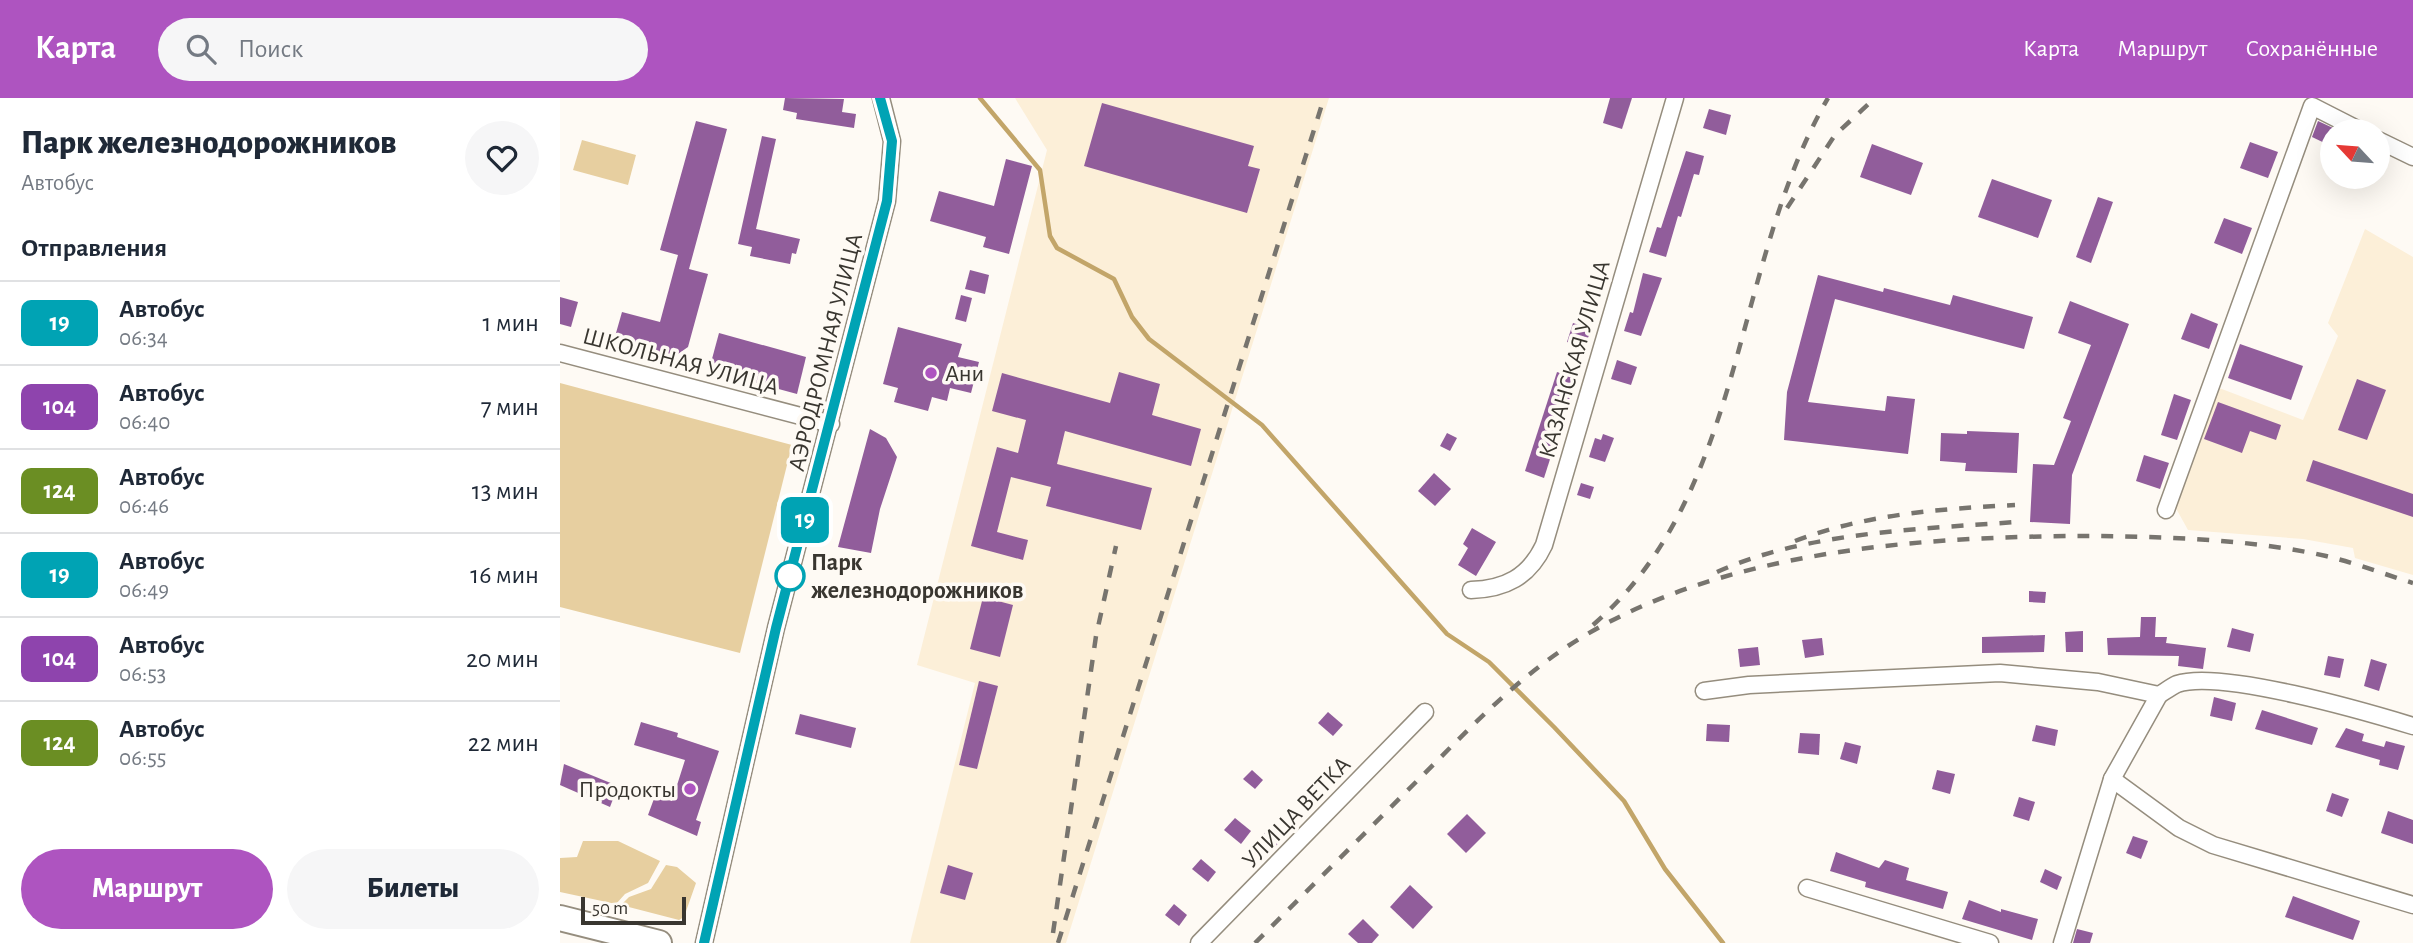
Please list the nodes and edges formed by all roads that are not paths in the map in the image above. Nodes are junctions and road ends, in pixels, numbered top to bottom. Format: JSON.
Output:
{"nodes":[{"id":1,"x":880,"y":98,"type":"edge"},
{"id":2,"x":1675,"y":98,"type":"edge"},
{"id":3,"x":2337,"y":119,"type":"edge"},
{"id":4,"x":2390,"y":146,"type":"edge"},
{"id":5,"x":2413,"y":157,"type":"edge"},
{"id":6,"x":560,"y":353,"type":"edge"},
{"id":7,"x":831,"y":424,"type":"junction"},
{"id":8,"x":2166,"y":510,"type":"dead end"},
{"id":9,"x":1471,"y":590,"type":"dead end"},
{"id":10,"x":1704,"y":691,"type":"dead end"},
{"id":11,"x":2159,"y":695,"type":"junction"},
{"id":12,"x":1425,"y":712,"type":"dead end"},
{"id":13,"x":2413,"y":726,"type":"edge"},
{"id":14,"x":2112,"y":779,"type":"junction"},
{"id":15,"x":1807,"y":888,"type":"dead end"},
{"id":16,"x":2413,"y":905,"type":"edge"},
{"id":17,"x":560,"y":918,"type":"edge"},
{"id":18,"x":659,"y":943,"type":"edge"},
{"id":19,"x":704,"y":943,"type":"edge"},
{"id":20,"x":1199,"y":943,"type":"edge"},
{"id":21,"x":1990,"y":943,"type":"edge"},
{"id":22,"x":2063,"y":943,"type":"edge"}],
"edges":[{"from":1,"to":7,"type":"street","name":"АЭРОДРОМНАЯ УЛИЦА"},
{"from":2,"to":9,"type":"street","name":"КАЗАНСКАЯ УЛИЦА"},
{"from":3,"to":8,"type":"street"},
{"from":4,"to":5,"type":"street"},
{"from":6,"to":7,"type":"street","name":"ШКОЛЬНАЯ УЛИЦА"},
{"from":7,"to":19,"type":"street","name":"АЭРОДРОМНАЯ УЛИЦА"},
{"from":10,"to":11,"type":"street"},
{"from":11,"to":13,"type":"street"},
{"from":11,"to":14,"type":"street"},
{"from":12,"to":20,"type":"street","name":"УЛИЦА ВЕТКА"},
{"from":14,"to":16,"type":"street"},
{"from":14,"to":22,"type":"street"},
{"from":15,"to":21,"type":"street"},
{"from":17,"to":18,"type":"highway"}]}
